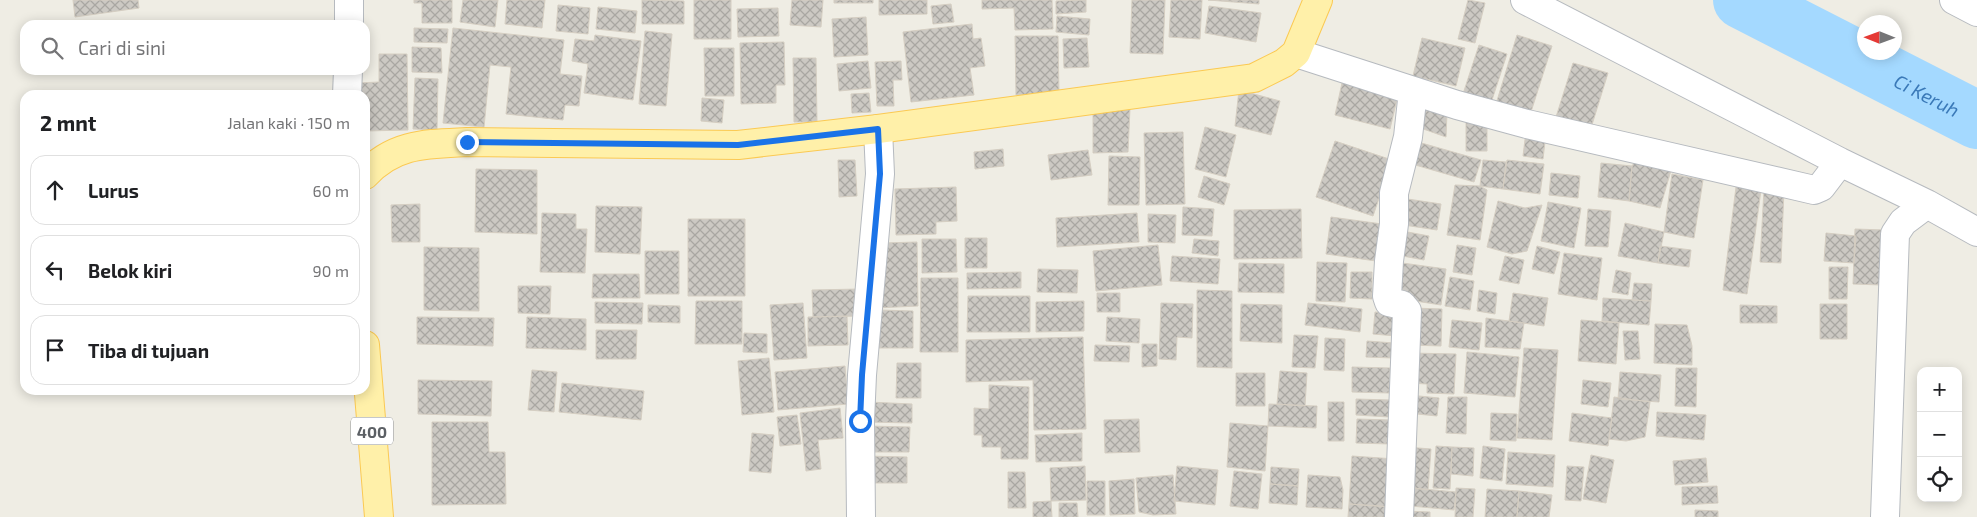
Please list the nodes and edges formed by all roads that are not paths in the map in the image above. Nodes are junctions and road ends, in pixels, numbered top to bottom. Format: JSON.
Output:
{"nodes":[{"id":1,"x":349,"y":0,"type":"edge"},
{"id":2,"x":1318,"y":0,"type":"edge"},
{"id":3,"x":1525,"y":0,"type":"edge"},
{"id":4,"x":1954,"y":0,"type":"edge"},
{"id":5,"x":1977,"y":12,"type":"edge"},
{"id":6,"x":348,"y":20,"type":"edge"},
{"id":7,"x":1296,"y":53,"type":"junction"},
{"id":8,"x":348,"y":75,"type":"edge"},
{"id":9,"x":347,"y":90,"type":"edge"},
{"id":10,"x":1413,"y":91,"type":"junction"},
{"id":11,"x":878,"y":129,"type":"junction"},
{"id":12,"x":1840,"y":162,"type":"junction"},
{"id":13,"x":370,"y":170,"type":"edge"},
{"id":14,"x":1928,"y":204,"type":"junction"},
{"id":15,"x":1977,"y":232,"type":"edge"},
{"id":16,"x":369,"y":395,"type":"edge"},
{"id":17,"x":379,"y":517,"type":"edge"},
{"id":18,"x":861,"y":517,"type":"edge"},
{"id":19,"x":1398,"y":517,"type":"edge"},
{"id":20,"x":1886,"y":517,"type":"edge"}],
"edges":[{"from":1,"to":6,"type":"street"},
{"from":2,"to":7,"type":"main road"},
{"from":3,"to":12,"type":"street"},
{"from":4,"to":5,"type":"street"},
{"from":7,"to":10,"type":"street"},
{"from":7,"to":11,"type":"main road"},
{"from":8,"to":9,"type":"street"},
{"from":10,"to":12,"type":"street"},
{"from":10,"to":19,"type":"street"},
{"from":11,"to":13,"type":"main road"},
{"from":11,"to":18,"type":"street"},
{"from":12,"to":14,"type":"street"},
{"from":14,"to":15,"type":"street"},
{"from":14,"to":20,"type":"street"},
{"from":16,"to":17,"type":"main road","number":"400"}]}
